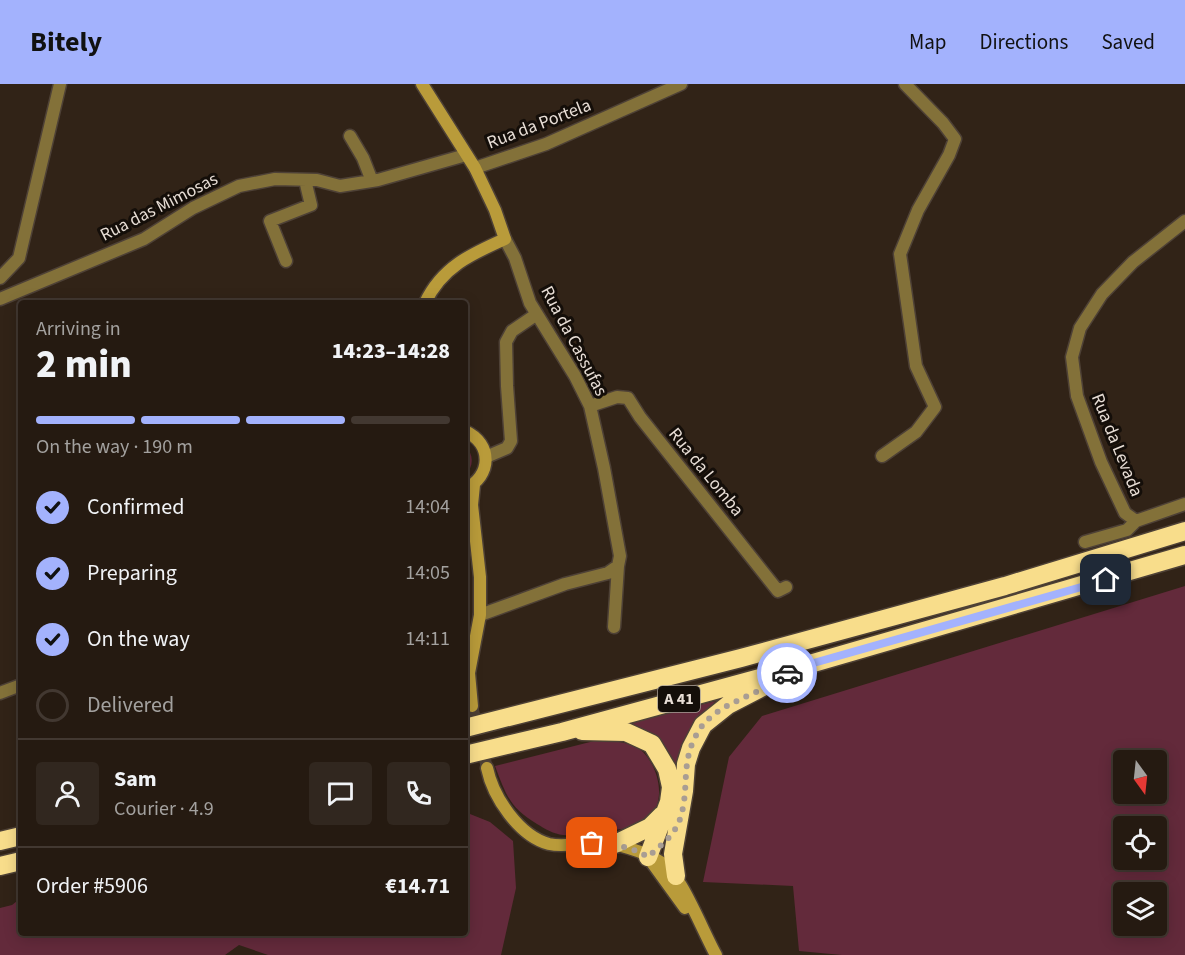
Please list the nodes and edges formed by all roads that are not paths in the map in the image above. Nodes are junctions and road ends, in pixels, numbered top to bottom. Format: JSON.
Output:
{"nodes":[{"id":1,"x":60,"y":84,"type":"edge"},
{"id":2,"x":422,"y":84,"type":"edge"},
{"id":3,"x":681,"y":84,"type":"edge"},
{"id":4,"x":905,"y":84,"type":"edge"},
{"id":5,"x":350,"y":136,"type":"dead end"},
{"id":6,"x":466,"y":155,"type":"junction"},
{"id":7,"x":475,"y":168,"type":"junction"},
{"id":8,"x":305,"y":180,"type":"junction"},
{"id":9,"x":372,"y":181,"type":"junction"},
{"id":10,"x":1185,"y":221,"type":"edge"},
{"id":11,"x":505,"y":239,"type":"junction"},
{"id":12,"x":286,"y":261,"type":"dead end"},
{"id":13,"x":0,"y":278,"type":"edge"},
{"id":14,"x":0,"y":299,"type":"edge"},
{"id":15,"x":427,"y":300,"type":"edge"},
{"id":16,"x":537,"y":314,"type":"junction"},
{"id":17,"x":590,"y":406,"type":"junction"},
{"id":18,"x":468,"y":433,"type":"edge"},
{"id":19,"x":882,"y":456,"type":"dead end"},
{"id":20,"x":486,"y":457,"type":"junction"},
{"id":21,"x":470,"y":487,"type":"edge"},
{"id":22,"x":1185,"y":504,"type":"edge"},
{"id":23,"x":1136,"y":520,"type":"junction"},
{"id":24,"x":468,"y":523,"type":"edge"},
{"id":25,"x":1185,"y":531,"type":"edge"},
{"id":26,"x":476,"y":540,"type":"junction"},
{"id":27,"x":1085,"y":542,"type":"dead end"},
{"id":28,"x":1185,"y":555,"type":"edge"},
{"id":29,"x":618,"y":566,"type":"junction"},
{"id":30,"x":786,"y":587,"type":"dead end"},
{"id":31,"x":480,"y":615,"type":"junction"},
{"id":32,"x":614,"y":627,"type":"dead end"},
{"id":33,"x":796,"y":668,"type":"junction"},
{"id":34,"x":18,"y":686,"type":"edge"},
{"id":35,"x":0,"y":693,"type":"edge"},
{"id":36,"x":472,"y":706,"type":"tunnel mouth"},
{"id":37,"x":468,"y":727,"type":"edge"},
{"id":38,"x":562,"y":732,"type":"junction"},
{"id":39,"x":468,"y":754,"type":"edge"},
{"id":40,"x":487,"y":768,"type":"tunnel mouth"},
{"id":41,"x":673,"y":815,"type":"junction"},
{"id":42,"x":18,"y":837,"type":"edge"},
{"id":43,"x":0,"y":841,"type":"edge"},
{"id":44,"x":615,"y":844,"type":"junction"},
{"id":45,"x":648,"y":857,"type":"junction"},
{"id":46,"x":18,"y":862,"type":"edge"},
{"id":47,"x":0,"y":866,"type":"edge"},
{"id":48,"x":676,"y":876,"type":"junction"},
{"id":49,"x":702,"y":930,"type":"junction"},
{"id":50,"x":716,"y":955,"type":"edge"}],
"edges":[{"from":1,"to":13,"type":"street"},
{"from":2,"to":6,"type":"main road","name":"Rua da Cassufas"},
{"from":3,"to":7,"type":"street","name":"Rua da Portela"},
{"from":4,"to":19,"type":"street"},
{"from":5,"to":9,"type":"street"},
{"from":6,"to":7,"type":"main road","name":"Rua da Cassufas"},
{"from":6,"to":9,"type":"street","name":"Rua das Mimosas"},
{"from":7,"to":11,"type":"main road","name":"Rua da Cassufas"},
{"from":8,"to":9,"type":"street","name":"Rua das Mimosas"},
{"from":8,"to":12,"type":"street"},
{"from":8,"to":14,"type":"street","name":"Rua das Mimosas"},
{"from":10,"to":23,"type":"street","name":"Rua da Levada"},
{"from":11,"to":15,"type":"main road"},
{"from":11,"to":16,"type":"street","name":"Rua da Cassufas"},
{"from":16,"to":17,"type":"street","name":"Rua da Cassufas"},
{"from":16,"to":20,"type":"street"},
{"from":17,"to":29,"type":"street","name":"Rua da Cassufas"},
{"from":17,"to":30,"type":"street","name":"Rua da Lomba"},
{"from":18,"to":20,"type":"main road"},
{"from":20,"to":21,"type":"main road"},
{"from":21,"to":26,"type":"main road"},
{"from":22,"to":23,"type":"street"},
{"from":23,"to":27,"type":"street","name":"Rua da Levada"},
{"from":24,"to":26,"type":"main road"},
{"from":25,"to":37,"type":"highway","number":"A 41"},
{"from":26,"to":31,"type":"main road"},
{"from":28,"to":33,"type":"highway","number":"A 41"},
{"from":29,"to":31,"type":"street"},
{"from":29,"to":32,"type":"street","name":"Rua da Cassufas"},
{"from":31,"to":36,"type":"main road"},
{"from":33,"to":38,"type":"highway","number":"A 41"},
{"from":33,"to":41,"type":"highway"},
{"from":34,"to":35,"type":"street"},
{"from":38,"to":39,"type":"highway","number":"A 41"},
{"from":38,"to":41,"type":"highway"},
{"from":40,"to":44,"type":"main road"},
{"from":41,"to":44,"type":"highway"},
{"from":41,"to":45,"type":"highway"},
{"from":41,"to":48,"type":"highway"},
{"from":42,"to":43,"type":"highway"},
{"from":44,"to":45,"type":"main road"},
{"from":45,"to":48,"type":"main road"},
{"from":45,"to":49,"type":"main road"},
{"from":46,"to":47,"type":"highway"},
{"from":48,"to":49,"type":"main road"},
{"from":49,"to":50,"type":"main road"}]}
